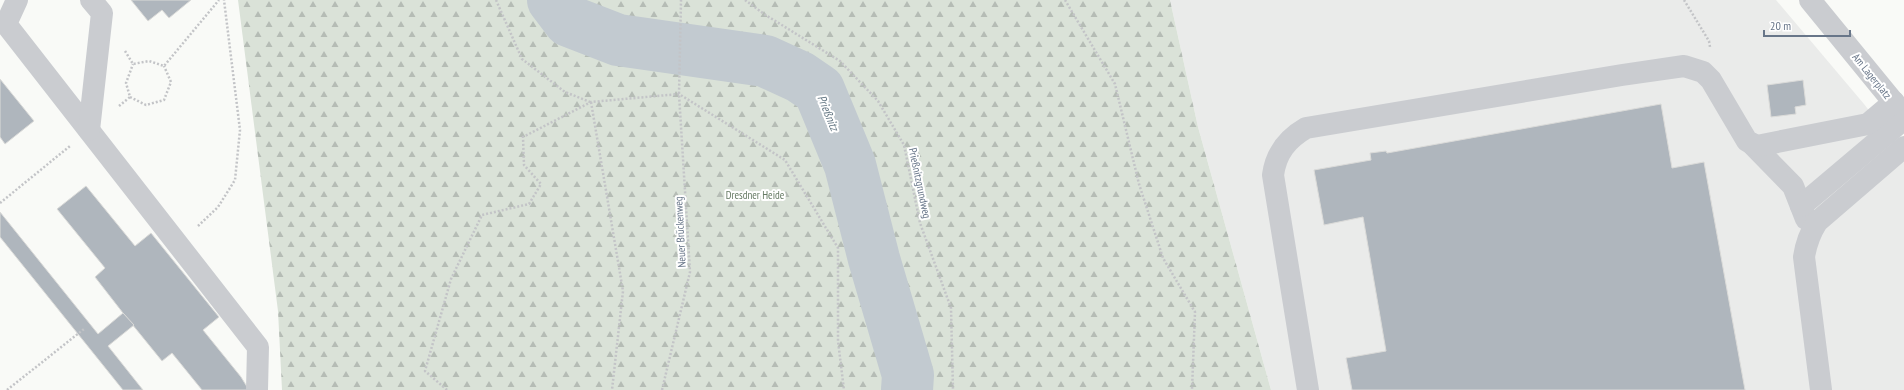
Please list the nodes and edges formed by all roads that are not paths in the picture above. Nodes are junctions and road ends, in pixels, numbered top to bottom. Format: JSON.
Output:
{"nodes":[{"id":1,"x":17,"y":0,"type":"edge"},
{"id":2,"x":1810,"y":0,"type":"edge"},
{"id":3,"x":96,"y":6,"type":"edge"},
{"id":4,"x":1900,"y":108,"type":"edge"},
{"id":5,"x":89,"y":130,"type":"junction"},
{"id":6,"x":1752,"y":144,"type":"junction"},
{"id":7,"x":1904,"y":147,"type":"edge"},
{"id":8,"x":1801,"y":206,"type":"junction"},
{"id":9,"x":1811,"y":231,"type":"junction"},
{"id":10,"x":257,"y":390,"type":"edge"},
{"id":11,"x":1308,"y":390,"type":"edge"},
{"id":12,"x":1821,"y":390,"type":"edge"}],
"edges":[{"from":1,"to":5,"type":"street"},
{"from":2,"to":4,"type":"street","name":"Am Lagerplatz"},
{"from":3,"to":5,"type":"street"},
{"from":4,"to":6,"type":"street"},
{"from":4,"to":8,"type":"street"},
{"from":5,"to":10,"type":"street"},
{"from":6,"to":8,"type":"street"},
{"from":6,"to":11,"type":"street"},
{"from":7,"to":9,"type":"street"},
{"from":8,"to":9,"type":"street"},
{"from":9,"to":12,"type":"street"}]}
